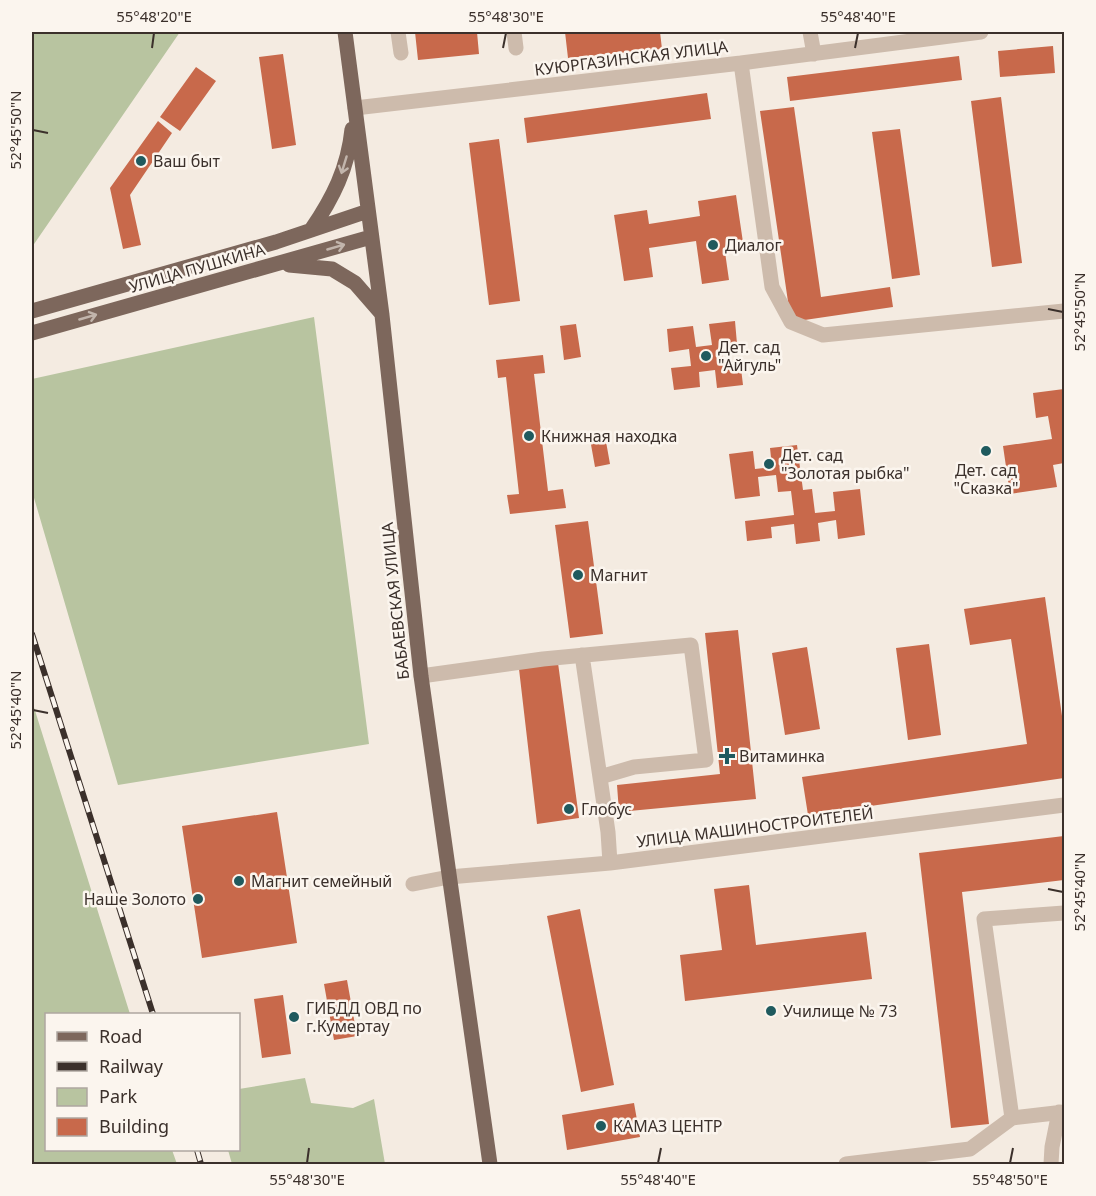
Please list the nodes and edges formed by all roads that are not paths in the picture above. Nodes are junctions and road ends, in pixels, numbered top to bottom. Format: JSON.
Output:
{"nodes":[{"id":1,"x":345,"y":32,"type":"edge"},
{"id":2,"x":398,"y":32,"type":"edge"},
{"id":3,"x":514,"y":32,"type":"edge"},
{"id":4,"x":810,"y":32,"type":"edge"},
{"id":5,"x":976,"y":32,"type":"edge"},
{"id":6,"x":516,"y":48,"type":"dead end"},
{"id":7,"x":401,"y":53,"type":"dead end"},
{"id":8,"x":814,"y":54,"type":"junction"},
{"id":9,"x":741,"y":63,"type":"junction"},
{"id":10,"x":355,"y":108,"type":"junction"},
{"id":11,"x":368,"y":211,"type":"junction"},
{"id":12,"x":311,"y":230,"type":"junction"},
{"id":13,"x":371,"y":237,"type":"junction"},
{"id":14,"x":280,"y":264,"type":"junction"},
{"id":15,"x":32,"y":311,"type":"edge"},
{"id":16,"x":1065,"y":311,"type":"edge"},
{"id":17,"x":382,"y":315,"type":"junction"},
{"id":18,"x":32,"y":333,"type":"edge"},
{"id":19,"x":582,"y":656,"type":"junction"},
{"id":20,"x":421,"y":676,"type":"junction"},
{"id":21,"x":600,"y":777,"type":"junction"},
{"id":22,"x":1065,"y":805,"type":"edge"},
{"id":23,"x":610,"y":863,"type":"junction"},
{"id":24,"x":449,"y":877,"type":"junction"},
{"id":25,"x":413,"y":884,"type":"dead end"},
{"id":26,"x":1065,"y":913,"type":"edge"},
{"id":27,"x":1062,"y":1112,"type":"edge"},
{"id":28,"x":1011,"y":1119,"type":"junction"},
{"id":29,"x":490,"y":1164,"type":"edge"},
{"id":30,"x":846,"y":1164,"type":"edge"},
{"id":31,"x":1051,"y":1164,"type":"edge"}],
"edges":[{"from":1,"to":10,"type":"main road","name":"БАБАЕВСКАЯ УЛИЦА"},
{"from":2,"to":7,"type":"street"},
{"from":3,"to":6,"type":"street"},
{"from":4,"to":8,"type":"street"},
{"from":5,"to":8,"type":"street","name":"КУЮРГАЗИНСКАЯ УЛИЦА"},
{"from":8,"to":9,"type":"street","name":"КУЮРГАЗИНСКАЯ УЛИЦА"},
{"from":9,"to":10,"type":"street","name":"КУЮРГАЗИНСКАЯ УЛИЦА"},
{"from":9,"to":16,"type":"street"},
{"from":10,"to":11,"type":"main road","name":"БАБАЕВСКАЯ УЛИЦА"},
{"from":10,"to":12,"type":"main road","one_way":true},
{"from":11,"to":12,"type":"main road","name":"УЛИЦА ПУШКИНА"},
{"from":11,"to":13,"type":"main road","name":"БАБАЕВСКАЯ УЛИЦА"},
{"from":12,"to":15,"type":"main road","name":"УЛИЦА ПУШКИНА"},
{"from":14,"to":13,"type":"main road","name":"УЛИЦА ПУШКИНА","one_way":true},
{"from":13,"to":17,"type":"main road","name":"БАБАЕВСКАЯ УЛИЦА"},
{"from":14,"to":17,"type":"main road"},
{"from":18,"to":14,"type":"main road","name":"УЛИЦА ПУШКИНА","one_way":true},
{"from":17,"to":20,"type":"main road","name":"БАБАЕВСКАЯ УЛИЦА"},
{"from":19,"to":20,"type":"street"},
{"from":19,"to":21,"type":"street"},
{"from":19,"to":21,"type":"street"},
{"from":20,"to":24,"type":"main road","name":"БАБАЕВСКАЯ УЛИЦА"},
{"from":21,"to":23,"type":"street"},
{"from":22,"to":23,"type":"street","name":"УЛИЦА МАШИНОСТРОИТЕЛЕЙ"},
{"from":23,"to":24,"type":"street","name":"УЛИЦА МАШИНОСТРОИТЕЛЕЙ"},
{"from":24,"to":25,"type":"street","name":"УЛИЦА МАШИНОСТРОИТЕЛЕЙ"},
{"from":24,"to":29,"type":"main road","name":"БАБАЕВСКАЯ УЛИЦА"},
{"from":26,"to":28,"type":"street"},
{"from":27,"to":28,"type":"street"},
{"from":27,"to":31,"type":"street"},
{"from":28,"to":30,"type":"street"}]}
